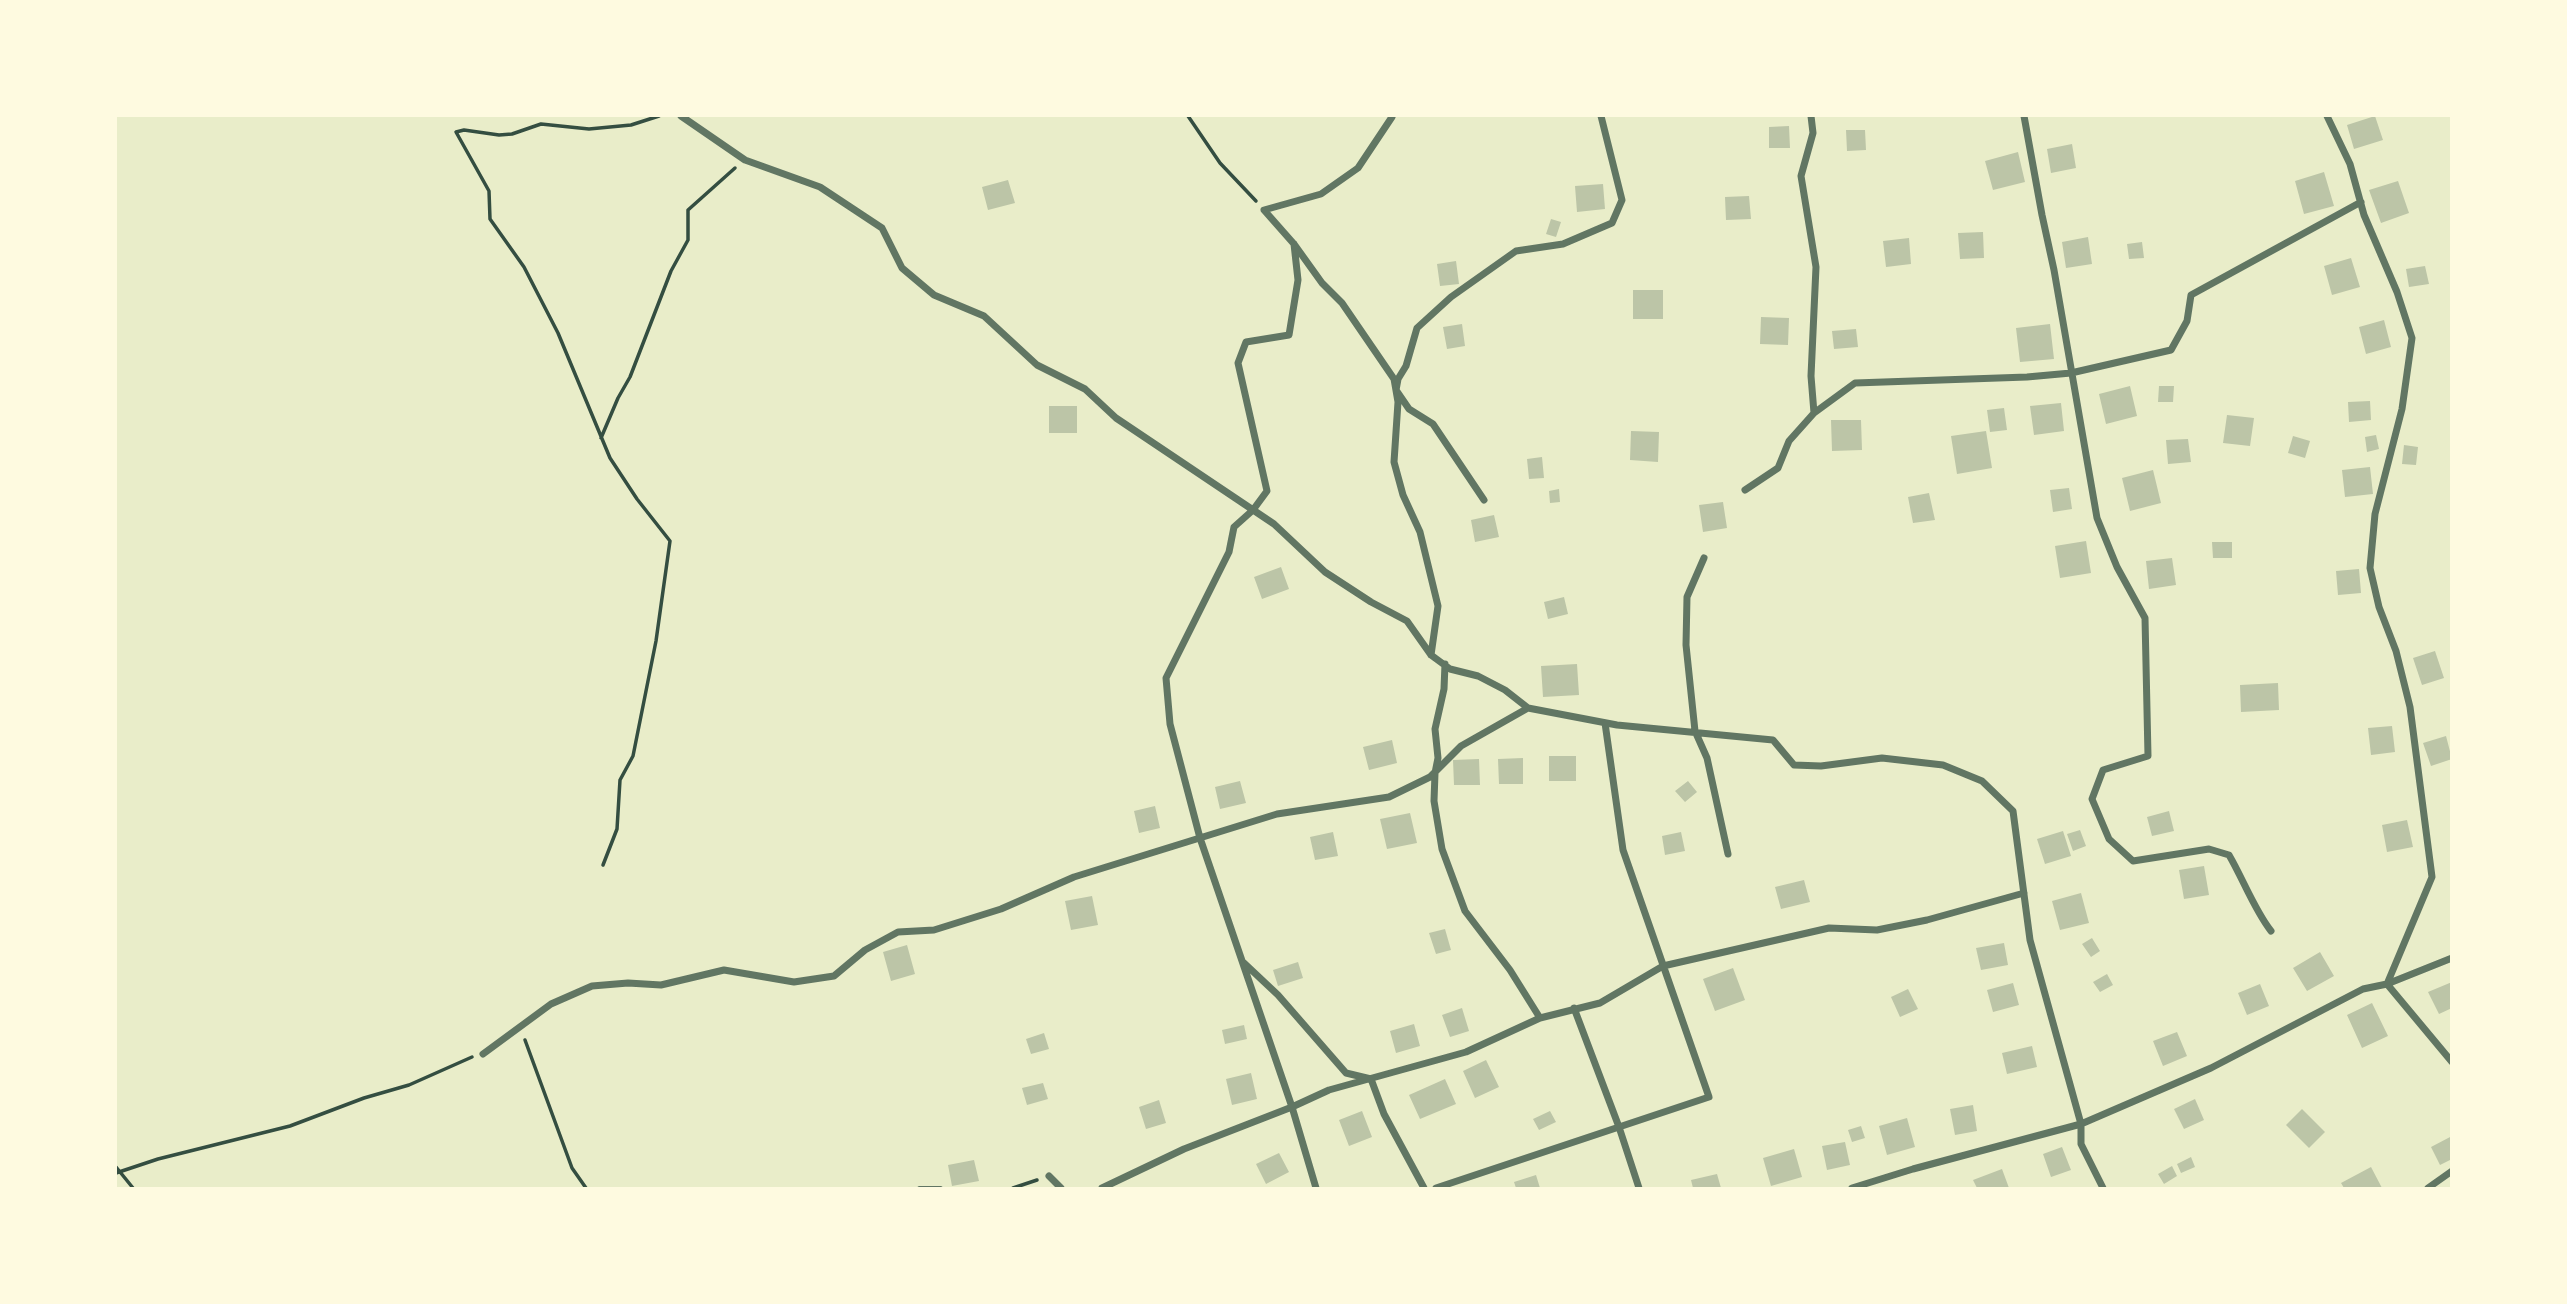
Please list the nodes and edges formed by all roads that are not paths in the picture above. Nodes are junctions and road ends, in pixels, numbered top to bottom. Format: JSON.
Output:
{"nodes":[{"id":1,"x":681,"y":116,"type":"edge"},
{"id":2,"x":1601,"y":116,"type":"edge"},
{"id":3,"x":1811,"y":116,"type":"edge"},
{"id":4,"x":2024,"y":116,"type":"edge"},
{"id":5,"x":2327,"y":116,"type":"edge"},
{"id":6,"x":1392,"y":117,"type":"edge"},
{"id":7,"x":2361,"y":202,"type":"junction"},
{"id":8,"x":1294,"y":244,"type":"junction"},
{"id":9,"x":2071,"y":373,"type":"junction"},
{"id":10,"x":1396,"y":390,"type":"junction"},
{"id":11,"x":1814,"y":413,"type":"junction"},
{"id":12,"x":1745,"y":490,"type":"dead end"},
{"id":13,"x":1484,"y":500,"type":"dead end"},
{"id":14,"x":1253,"y":510,"type":"junction"},
{"id":15,"x":1704,"y":558,"type":"dead end"},
{"id":16,"x":1431,"y":655,"type":"junction"},
{"id":17,"x":1445,"y":664,"type":"junction"},
{"id":18,"x":1528,"y":708,"type":"junction"},
{"id":19,"x":1605,"y":723,"type":"junction"},
{"id":20,"x":1695,"y":731,"type":"junction"},
{"id":21,"x":1434,"y":773,"type":"junction"},
{"id":22,"x":1200,"y":838,"type":"junction"},
{"id":23,"x":1728,"y":854,"type":"dead end"},
{"id":24,"x":2024,"y":893,"type":"junction"},
{"id":25,"x":2272,"y":931,"type":"dead end"},
{"id":26,"x":2452,"y":958,"type":"edge"},
{"id":27,"x":1243,"y":962,"type":"junction"},
{"id":28,"x":1664,"y":967,"type":"junction"},
{"id":29,"x":2387,"y":984,"type":"junction"},
{"id":30,"x":1574,"y":1008,"type":"junction"},
{"id":31,"x":1540,"y":1018,"type":"junction"},
{"id":32,"x":483,"y":1054,"type":"road end"},
{"id":33,"x":2452,"y":1062,"type":"edge"},
{"id":34,"x":1371,"y":1079,"type":"junction"},
{"id":35,"x":1292,"y":1107,"type":"junction"},
{"id":36,"x":2081,"y":1124,"type":"junction"},
{"id":37,"x":1619,"y":1127,"type":"junction"},
{"id":38,"x":2452,"y":1171,"type":"edge"},
{"id":39,"x":1049,"y":1176,"type":"road end"},
{"id":40,"x":1061,"y":1188,"type":"edge"},
{"id":41,"x":1102,"y":1188,"type":"edge"},
{"id":42,"x":1316,"y":1188,"type":"edge"},
{"id":43,"x":1424,"y":1188,"type":"edge"},
{"id":44,"x":1436,"y":1188,"type":"edge"},
{"id":45,"x":1639,"y":1188,"type":"edge"},
{"id":46,"x":1852,"y":1188,"type":"edge"},
{"id":47,"x":2103,"y":1188,"type":"edge"},
{"id":48,"x":2428,"y":1188,"type":"edge"}],
"edges":[{"from":1,"to":14,"type":"street"},
{"from":2,"to":10,"type":"street"},
{"from":3,"to":11,"type":"street"},
{"from":4,"to":9,"type":"street"},
{"from":5,"to":7,"type":"street"},
{"from":6,"to":8,"type":"street"},
{"from":7,"to":9,"type":"street"},
{"from":7,"to":29,"type":"street"},
{"from":8,"to":10,"type":"street"},
{"from":8,"to":14,"type":"street"},
{"from":9,"to":11,"type":"street"},
{"from":9,"to":25,"type":"street"},
{"from":10,"to":13,"type":"street"},
{"from":10,"to":16,"type":"street"},
{"from":11,"to":12,"type":"street"},
{"from":14,"to":16,"type":"street"},
{"from":14,"to":22,"type":"street"},
{"from":15,"to":20,"type":"street"},
{"from":16,"to":17,"type":"street"},
{"from":17,"to":18,"type":"street"},
{"from":17,"to":21,"type":"street"},
{"from":18,"to":19,"type":"street"},
{"from":18,"to":21,"type":"street"},
{"from":19,"to":20,"type":"street"},
{"from":19,"to":28,"type":"street"},
{"from":20,"to":23,"type":"street"},
{"from":20,"to":24,"type":"street"},
{"from":21,"to":22,"type":"street"},
{"from":21,"to":31,"type":"street"},
{"from":22,"to":27,"type":"street"},
{"from":22,"to":32,"type":"street"},
{"from":24,"to":28,"type":"street"},
{"from":24,"to":36,"type":"street"},
{"from":26,"to":29,"type":"street"},
{"from":27,"to":34,"type":"street"},
{"from":27,"to":35,"type":"street"},
{"from":28,"to":30,"type":"street"},
{"from":28,"to":37,"type":"street"},
{"from":29,"to":33,"type":"street"},
{"from":29,"to":36,"type":"street"},
{"from":30,"to":31,"type":"street"},
{"from":30,"to":37,"type":"street"},
{"from":31,"to":34,"type":"street"},
{"from":34,"to":35,"type":"street"},
{"from":34,"to":43,"type":"street"},
{"from":35,"to":41,"type":"street"},
{"from":35,"to":42,"type":"street"},
{"from":36,"to":46,"type":"street"},
{"from":36,"to":47,"type":"street"},
{"from":37,"to":44,"type":"street"},
{"from":37,"to":45,"type":"street"},
{"from":38,"to":48,"type":"street"},
{"from":39,"to":40,"type":"street"}]}
